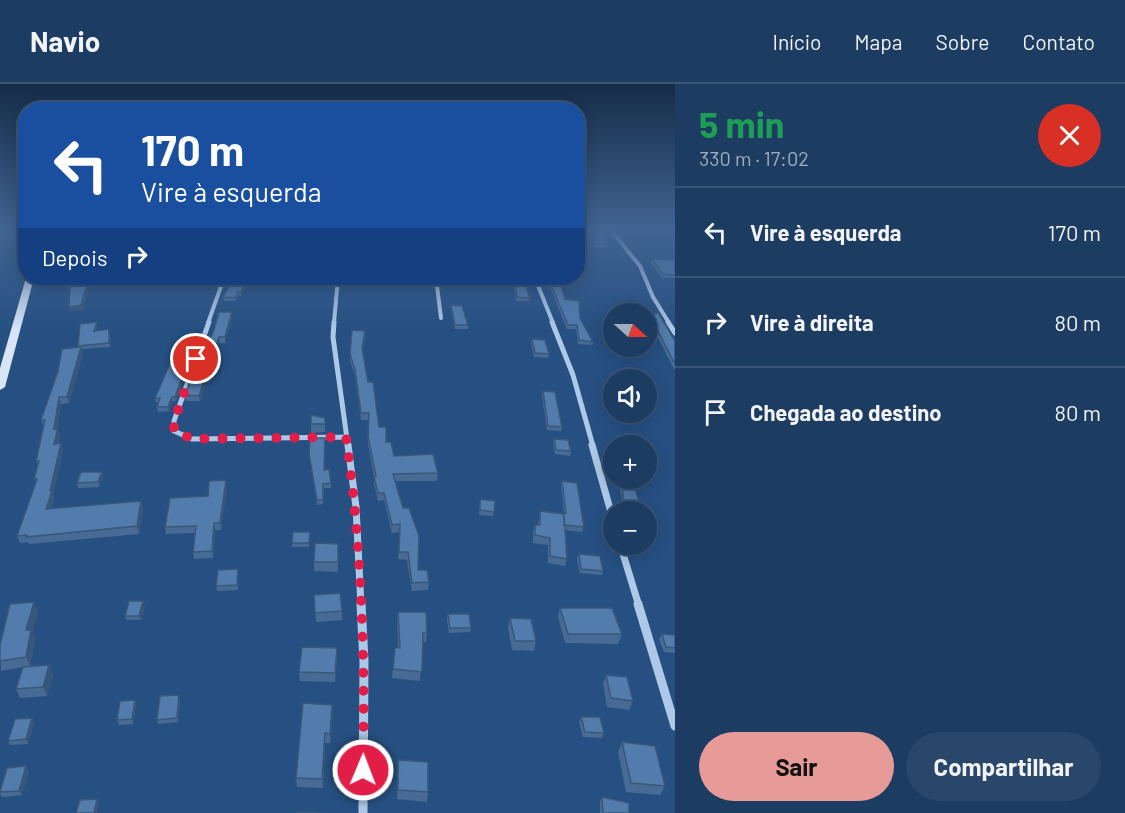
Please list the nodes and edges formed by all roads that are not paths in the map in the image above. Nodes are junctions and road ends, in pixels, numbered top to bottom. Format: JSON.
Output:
{"nodes":[{"id":1,"x":637,"y":262,"type":"edge"},
{"id":2,"x":28,"y":285,"type":"edge"},
{"id":3,"x":222,"y":285,"type":"edge"},
{"id":4,"x":337,"y":285,"type":"edge"},
{"id":5,"x":437,"y":285,"type":"edge"},
{"id":6,"x":538,"y":285,"type":"edge"},
{"id":7,"x":441,"y":318,"type":"dead end"},
{"id":8,"x":675,"y":333,"type":"edge"},
{"id":9,"x":0,"y":387,"type":"edge"},
{"id":10,"x":346,"y":437,"type":"junction"},
{"id":11,"x":608,"y":501,"type":"edge"},
{"id":12,"x":623,"y":555,"type":"edge"},
{"id":13,"x":675,"y":726,"type":"edge"},
{"id":14,"x":363,"y":813,"type":"edge"}],
"edges":[{"from":1,"to":8,"type":"street"},
{"from":2,"to":9,"type":"main road"},
{"from":3,"to":10,"type":"street"},
{"from":4,"to":10,"type":"street"},
{"from":5,"to":7,"type":"street"},
{"from":6,"to":11,"type":"street"},
{"from":10,"to":14,"type":"street"},
{"from":12,"to":13,"type":"street"}]}
